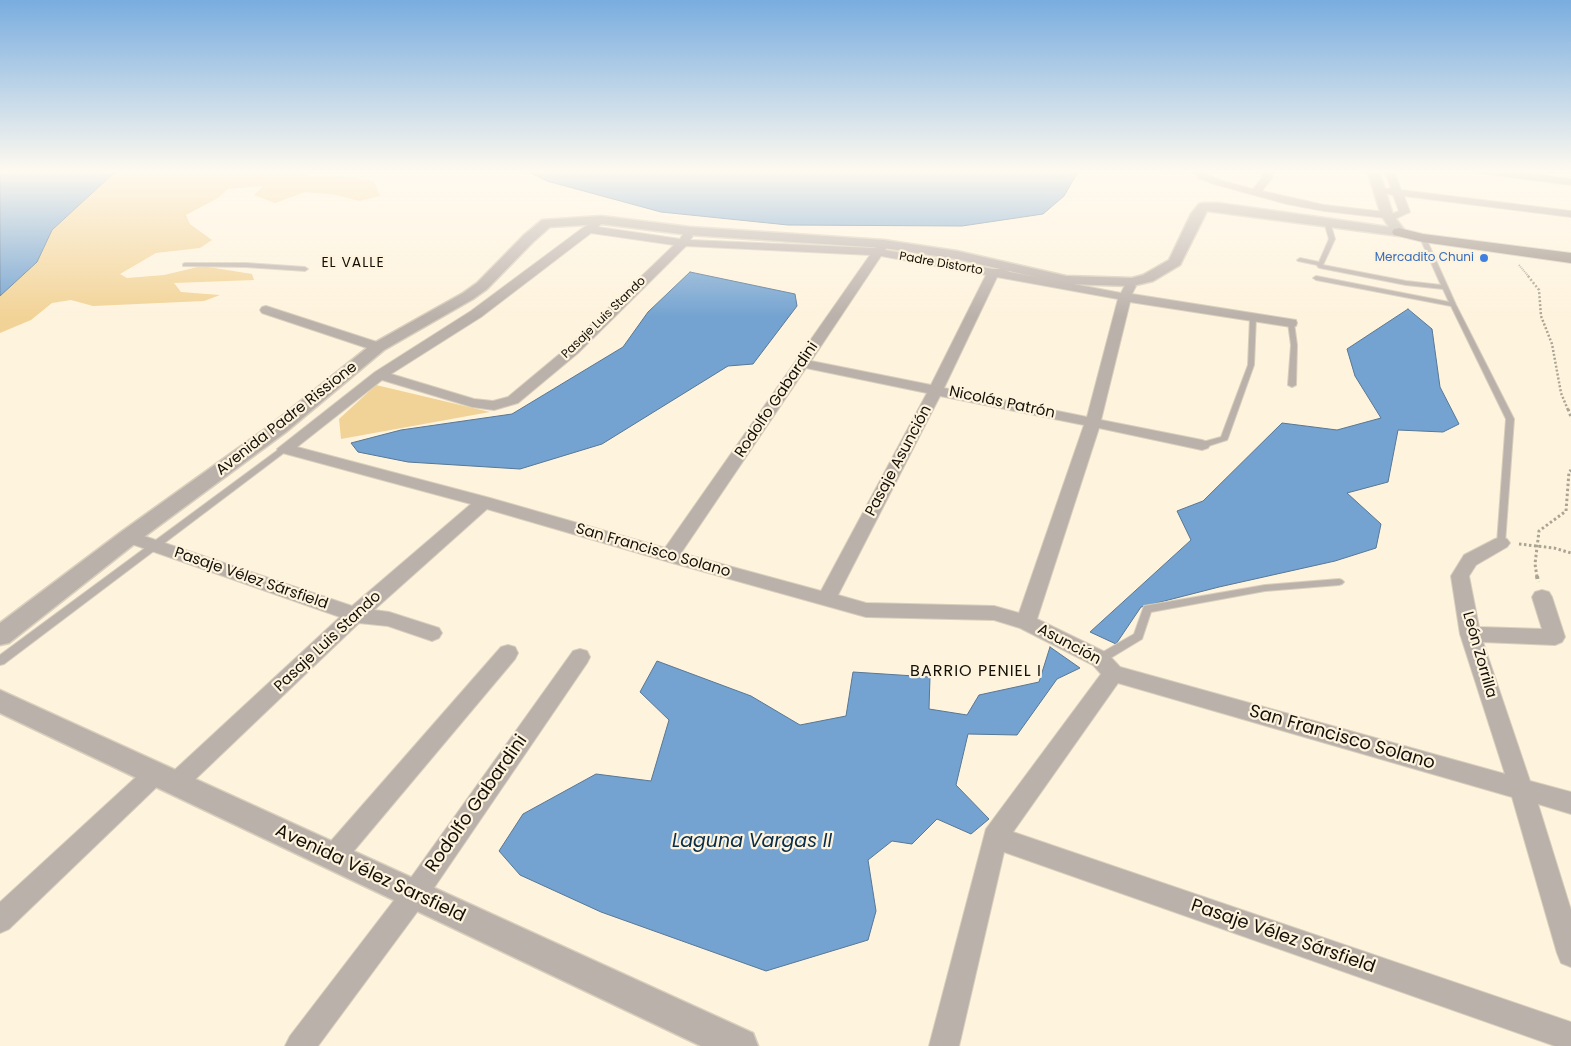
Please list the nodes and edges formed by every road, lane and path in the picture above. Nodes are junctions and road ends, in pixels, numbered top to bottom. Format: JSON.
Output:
{"nodes":[{"id":1,"x":1195,"y":219,"type":"edge"},
{"id":2,"x":1304,"y":219,"type":"edge"},
{"id":3,"x":1389,"y":219,"type":"edge"},
{"id":4,"x":1327,"y":222,"type":"junction"},
{"id":5,"x":584,"y":224,"type":"junction"},
{"id":6,"x":1399,"y":232,"type":"junction"},
{"id":7,"x":686,"y":237,"type":"junction"},
{"id":8,"x":1423,"y":238,"type":"junction"},
{"id":9,"x":880,"y":248,"type":"junction"},
{"id":10,"x":1506,"y":248,"type":"junction"},
{"id":11,"x":1571,"y":252,"type":"edge"},
{"id":12,"x":1571,"y":258,"type":"edge"},
{"id":13,"x":1300,"y":260,"type":"dead end"},
{"id":14,"x":1321,"y":264,"type":"junction"},
{"id":15,"x":185,"y":265,"type":"dead end"},
{"id":16,"x":305,"y":268,"type":"dead end"},
{"id":17,"x":1029,"y":272,"type":"junction"},
{"id":18,"x":993,"y":273,"type":"junction"},
{"id":19,"x":1316,"y":278,"type":"dead end"},
{"id":20,"x":1132,"y":282,"type":"junction"},
{"id":21,"x":1445,"y":287,"type":"junction"},
{"id":22,"x":1125,"y":297,"type":"junction"},
{"id":23,"x":1453,"y":305,"type":"junction"},
{"id":24,"x":266,"y":310,"type":"dead end"},
{"id":25,"x":1253,"y":317,"type":"junction"},
{"id":26,"x":1291,"y":323,"type":"joint"},
{"id":27,"x":378,"y":347,"type":"junction"},
{"id":28,"x":802,"y":363,"type":"junction"},
{"id":29,"x":380,"y":375,"type":"junction"},
{"id":30,"x":1292,"y":385,"type":"dead end"},
{"id":31,"x":936,"y":389,"type":"junction"},
{"id":32,"x":1566,"y":405,"type":"junction"},
{"id":33,"x":1571,"y":406,"type":"edge"},
{"id":34,"x":1571,"y":417,"type":"edge"},
{"id":35,"x":1093,"y":422,"type":"junction"},
{"id":36,"x":279,"y":428,"type":"junction"},
{"id":37,"x":304,"y":435,"type":"junction"},
{"id":38,"x":1202,"y":445,"type":"joint"},
{"id":39,"x":285,"y":449,"type":"junction"},
{"id":40,"x":1571,"y":470,"type":"edge"},
{"id":41,"x":484,"y":502,"type":"junction"},
{"id":42,"x":129,"y":537,"type":"junction"},
{"id":43,"x":1501,"y":543,"type":"junction"},
{"id":44,"x":1536,"y":545,"type":"junction"},
{"id":45,"x":155,"y":546,"type":"junction"},
{"id":46,"x":1571,"y":553,"type":"edge"},
{"id":47,"x":669,"y":556,"type":"junction"},
{"id":48,"x":1339,"y":582,"type":"dead end"},
{"id":49,"x":1542,"y":597,"type":"joint"},
{"id":50,"x":826,"y":599,"type":"junction"},
{"id":51,"x":355,"y":616,"type":"junction"},
{"id":52,"x":1026,"y":622,"type":"junction"},
{"id":53,"x":432,"y":633,"type":"dead end"},
{"id":54,"x":1470,"y":634,"type":"junction"},
{"id":55,"x":0,"y":636,"type":"edge"},
{"id":56,"x":508,"y":653,"type":"dead end"},
{"id":57,"x":580,"y":657,"type":"dead end"},
{"id":58,"x":0,"y":661,"type":"edge"},
{"id":59,"x":1107,"y":666,"type":"junction"},
{"id":60,"x":0,"y":701,"type":"edge"},
{"id":61,"x":165,"y":779,"type":"junction"},
{"id":62,"x":1521,"y":788,"type":"junction"},
{"id":63,"x":1571,"y":803,"type":"edge"},
{"id":64,"x":995,"y":837,"type":"junction"},
{"id":65,"x":333,"y":858,"type":"junction"},
{"id":66,"x":414,"y":895,"type":"junction"},
{"id":67,"x":0,"y":920,"type":"edge"},
{"id":68,"x":1571,"y":952,"type":"edge"},
{"id":69,"x":1571,"y":1037,"type":"edge"},
{"id":70,"x":300,"y":1046,"type":"edge"},
{"id":71,"x":740,"y":1046,"type":"edge"},
{"id":72,"x":944,"y":1046,"type":"edge"}],
"edges":[{"from":1,"to":20,"type":"street"},
{"from":2,"to":4,"type":"street"},
{"from":3,"to":6,"type":"street"},
{"from":4,"to":6,"type":"street"},
{"from":4,"to":14,"type":"lane"},
{"from":5,"to":7,"type":"street","name":"Padre Distorto"},
{"from":5,"to":7,"type":"street","name":"Padre Distorto"},
{"from":5,"to":27,"type":"street","name":"Avenida Padre Rissione"},
{"from":5,"to":29,"type":"street","name":"Avenida Padre Rissione"},
{"from":6,"to":8,"type":"main road"},
{"from":6,"to":11,"type":"main road"},
{"from":7,"to":9,"type":"street","name":"Padre Distorto"},
{"from":7,"to":29,"type":"street","name":"Pasaje Luis Stando"},
{"from":8,"to":10,"type":"main road"},
{"from":8,"to":21,"type":"lane"},
{"from":9,"to":17,"type":"street","name":"Padre Distorto"},
{"from":9,"to":18,"type":"street","name":"Padre Distorto"},
{"from":9,"to":28,"type":"street","name":"Rodolfo Gabardini"},
{"from":10,"to":12,"type":"main road"},
{"from":10,"to":32,"type":"path"},
{"from":13,"to":14,"type":"lane"},
{"from":14,"to":21,"type":"lane"},
{"from":15,"to":16,"type":"lane"},
{"from":17,"to":18,"type":"street"},
{"from":17,"to":20,"type":"street","name":"Padre Distorto"},
{"from":18,"to":22,"type":"street","name":"Padre Distorto"},
{"from":18,"to":31,"type":"street","name":"Pasaje Asunción"},
{"from":19,"to":23,"type":"lane"},
{"from":20,"to":22,"type":"street","name":"Asunción"},
{"from":21,"to":23,"type":"lane"},
{"from":22,"to":25,"type":"street","name":"Padre Distorto"},
{"from":22,"to":35,"type":"street","name":"Asunción"},
{"from":23,"to":43,"type":"lane"},
{"from":24,"to":27,"type":"street"},
{"from":25,"to":26,"type":"street","name":"Padre Distorto"},
{"from":25,"to":38,"type":"lane"},
{"from":26,"to":30,"type":"lane"},
{"from":27,"to":36,"type":"street","name":"Avenida Padre Rissione"},
{"from":28,"to":31,"type":"street","name":"Nicolás Patrón"},
{"from":28,"to":47,"type":"street","name":"Rodolfo Gabardini"},
{"from":29,"to":37,"type":"street","name":"Avenida Padre Rissione"},
{"from":31,"to":35,"type":"street","name":"Nicolás Patrón"},
{"from":31,"to":50,"type":"street","name":"Pasaje Asunción"},
{"from":32,"to":33,"type":"path"},
{"from":32,"to":34,"type":"path"},
{"from":35,"to":38,"type":"street","name":"Nicolás Patrón"},
{"from":35,"to":52,"type":"street","name":"Asunción"},
{"from":36,"to":37,"type":"street"},
{"from":36,"to":42,"type":"street","name":"Avenida Padre Rissione"},
{"from":37,"to":39,"type":"street","name":"Avenida Padre Rissione"},
{"from":39,"to":41,"type":"street","name":"San Francisco Solano"},
{"from":39,"to":45,"type":"lane"},
{"from":40,"to":44,"type":"path"},
{"from":41,"to":47,"type":"street","name":"San Francisco Solano"},
{"from":41,"to":51,"type":"street","name":"Pasaje Luis Stando"},
{"from":42,"to":45,"type":"street","name":"Pasaje Vélez Sársfield"},
{"from":42,"to":55,"type":"street","name":"Avenida Padre Rissione"},
{"from":43,"to":44,"type":"path"},
{"from":43,"to":54,"type":"street","name":"León Zorrilla"},
{"from":44,"to":46,"type":"path"},
{"from":44,"to":49,"type":"path"},
{"from":45,"to":51,"type":"street","name":"Pasaje Vélez Sársfield"},
{"from":45,"to":58,"type":"lane"},
{"from":47,"to":50,"type":"street","name":"San Francisco Solano"},
{"from":48,"to":59,"type":"lane"},
{"from":49,"to":54,"type":"street"},
{"from":50,"to":52,"type":"street","name":"San Francisco Solano"},
{"from":51,"to":53,"type":"street","name":"Pasaje Vélez Sársfield"},
{"from":51,"to":61,"type":"street","name":"Pasaje Luis Stando"},
{"from":52,"to":59,"type":"street","name":"Asunción"},
{"from":54,"to":62,"type":"street","name":"León Zorrilla"},
{"from":56,"to":65,"type":"street"},
{"from":57,"to":66,"type":"street","name":"Rodolfo Gabardini"},
{"from":59,"to":62,"type":"street","name":"San Francisco Solano"},
{"from":59,"to":64,"type":"street","name":"Asunción"},
{"from":60,"to":61,"type":"street","name":"Avenida Vélez Sarsfield"},
{"from":61,"to":65,"type":"street","name":"Avenida Vélez Sarsfield"},
{"from":61,"to":67,"type":"street","name":"Pasaje Luis Stando"},
{"from":62,"to":63,"type":"street","name":"San Francisco Solano"},
{"from":62,"to":68,"type":"street","name":"León Zorrilla"},
{"from":64,"to":69,"type":"street","name":"Pasaje Vélez Sársfield"},
{"from":64,"to":72,"type":"street","name":"Asunción"},
{"from":65,"to":66,"type":"street","name":"Avenida Vélez Sarsfield"},
{"from":66,"to":70,"type":"street","name":"Rodolfo Gabardini"},
{"from":66,"to":71,"type":"street","name":"Avenida Vélez Sarsfield"}]}
